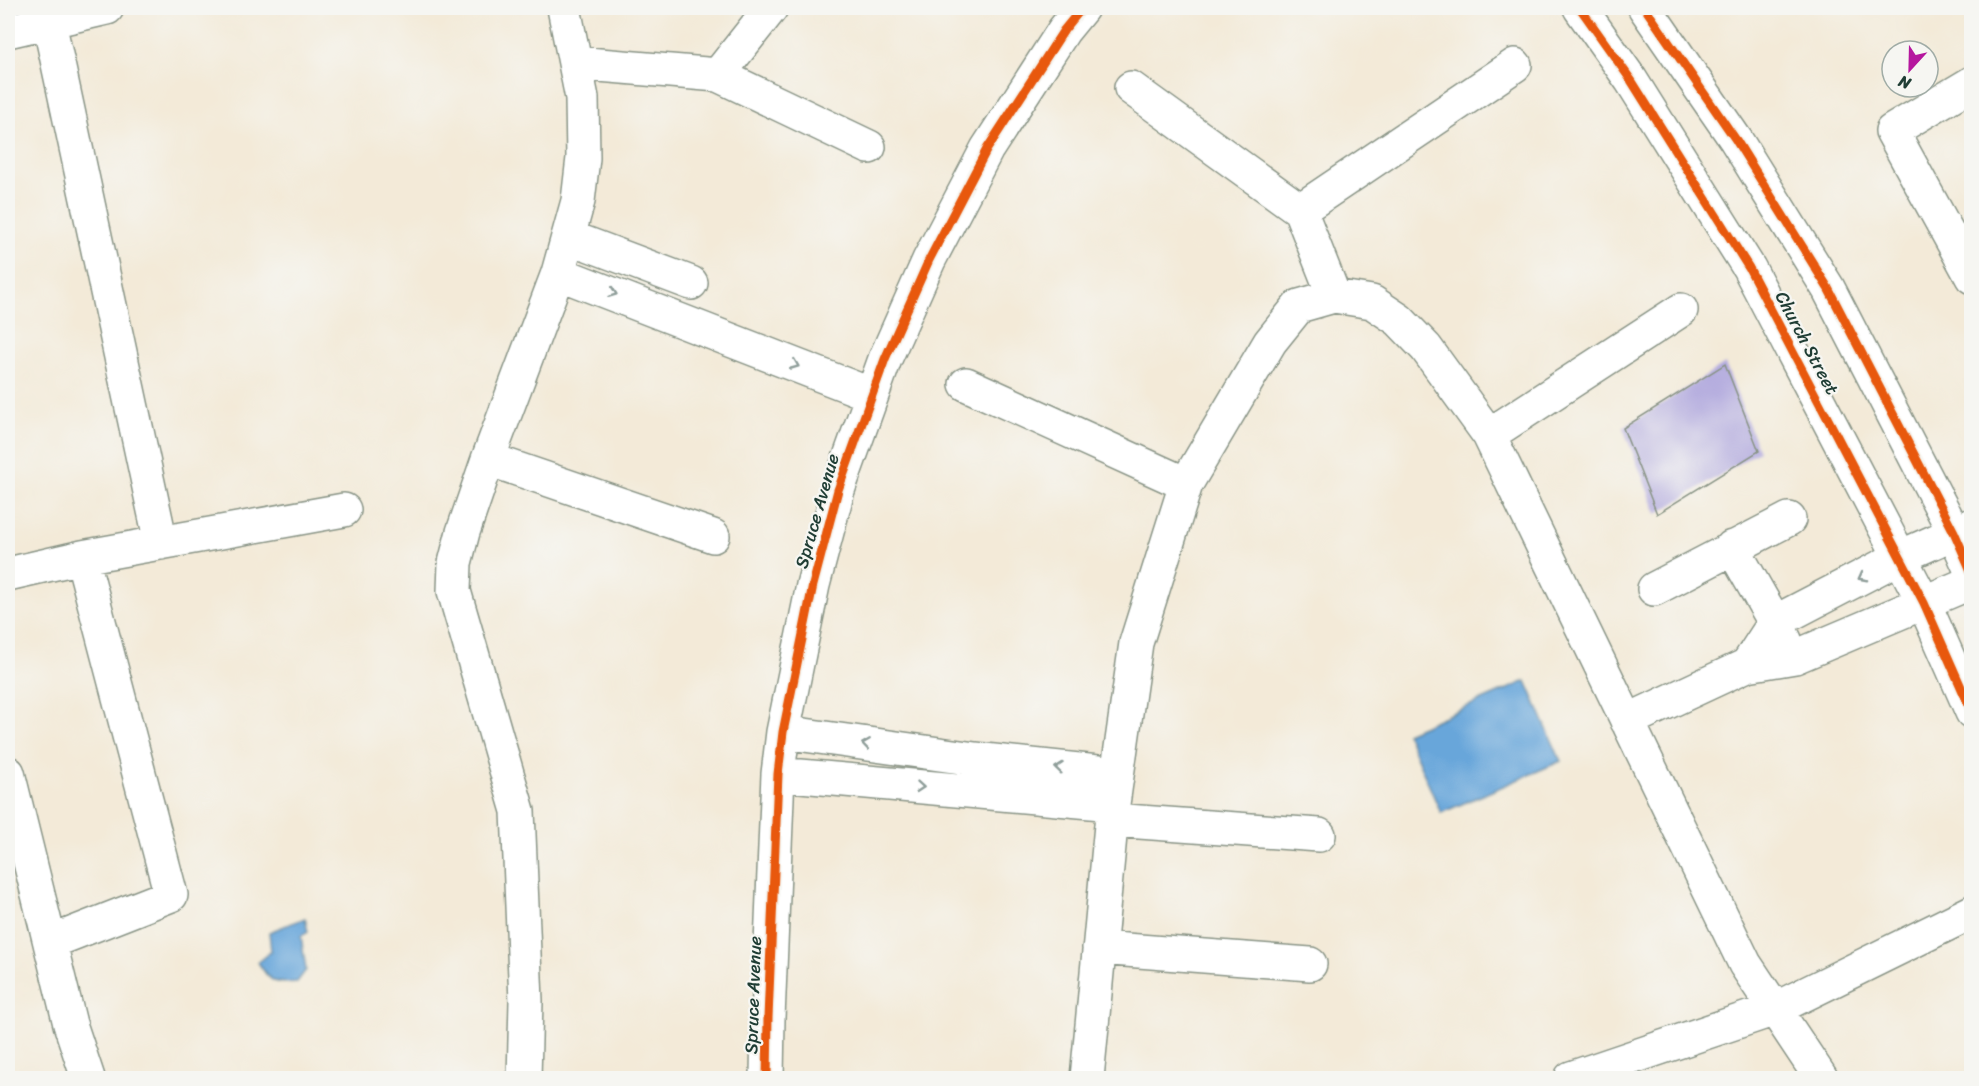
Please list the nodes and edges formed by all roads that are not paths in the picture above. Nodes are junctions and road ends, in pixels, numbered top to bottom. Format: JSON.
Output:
{"nodes":[{"id":1,"x":107,"y":8,"type":"edge"},
{"id":2,"x":564,"y":8,"type":"edge"},
{"id":3,"x":771,"y":8,"type":"edge"},
{"id":4,"x":1082,"y":8,"type":"edge"},
{"id":5,"x":1580,"y":8,"type":"edge"},
{"id":6,"x":1645,"y":8,"type":"edge"},
{"id":7,"x":49,"y":22,"type":"junction"},
{"id":8,"x":8,"y":31,"type":"edge"},
{"id":9,"x":575,"y":63,"type":"junction"},
{"id":10,"x":1515,"y":65,"type":"dead end"},
{"id":11,"x":718,"y":75,"type":"junction"},
{"id":12,"x":1971,"y":83,"type":"edge"},
{"id":13,"x":1131,"y":88,"type":"dead end"},
{"id":14,"x":869,"y":147,"type":"dead end"},
{"id":15,"x":1300,"y":210,"type":"junction"},
{"id":16,"x":569,"y":237,"type":"junction"},
{"id":17,"x":558,"y":273,"type":"junction"},
{"id":18,"x":1971,"y":277,"type":"edge"},
{"id":19,"x":691,"y":283,"type":"dead end"},
{"id":20,"x":1334,"y":296,"type":"junction"},
{"id":21,"x":1681,"y":310,"type":"dead end"},
{"id":22,"x":966,"y":384,"type":"dead end"},
{"id":23,"x":872,"y":395,"type":"junction"},
{"id":24,"x":1489,"y":435,"type":"junction"},
{"id":25,"x":488,"y":459,"type":"junction"},
{"id":26,"x":1186,"y":484,"type":"junction"},
{"id":27,"x":344,"y":510,"type":"dead end"},
{"id":28,"x":1790,"y":519,"type":"dead end"},
{"id":29,"x":1963,"y":529,"type":"edge"},
{"id":30,"x":713,"y":536,"type":"dead end"},
{"id":31,"x":161,"y":543,"type":"junction"},
{"id":32,"x":1732,"y":547,"type":"junction"},
{"id":33,"x":82,"y":557,"type":"junction"},
{"id":34,"x":1900,"y":557,"type":"junction"},
{"id":35,"x":1971,"y":573,"type":"edge"},
{"id":36,"x":8,"y":574,"type":"edge"},
{"id":37,"x":1971,"y":582,"type":"edge"},
{"id":38,"x":1654,"y":589,"type":"dead end"},
{"id":39,"x":1924,"y":603,"type":"junction"},
{"id":40,"x":1775,"y":622,"type":"junction"},
{"id":41,"x":1795,"y":657,"type":"junction"},
{"id":42,"x":1747,"y":665,"type":"junction"},
{"id":43,"x":1971,"y":712,"type":"edge"},
{"id":44,"x":1627,"y":721,"type":"junction"},
{"id":45,"x":783,"y":732,"type":"junction"},
{"id":46,"x":8,"y":773,"type":"edge"},
{"id":47,"x":778,"y":774,"type":"junction"},
{"id":48,"x":1114,"y":799,"type":"junction"},
{"id":49,"x":1319,"y":835,"type":"dead end"},
{"id":50,"x":1971,"y":912,"type":"edge"},
{"id":51,"x":51,"y":942,"type":"junction"},
{"id":52,"x":1099,"y":948,"type":"junction"},
{"id":53,"x":1310,"y":964,"type":"dead end"},
{"id":54,"x":1775,"y":1009,"type":"junction"},
{"id":55,"x":88,"y":1078,"type":"edge"},
{"id":56,"x":524,"y":1078,"type":"edge"},
{"id":57,"x":767,"y":1078,"type":"edge"},
{"id":58,"x":1087,"y":1078,"type":"edge"},
{"id":59,"x":1571,"y":1078,"type":"edge"},
{"id":60,"x":1821,"y":1078,"type":"edge"}],
"edges":[{"from":1,"to":7,"type":"main road"},
{"from":2,"to":9,"type":"main road"},
{"from":3,"to":11,"type":"main road"},
{"from":4,"to":23,"type":"main road","name":"Spruce Avenue"},
{"from":5,"to":34,"type":"main road","name":"Church Street"},
{"from":6,"to":29,"type":"main road"},
{"from":7,"to":8,"type":"main road"},
{"from":7,"to":31,"type":"main road"},
{"from":9,"to":11,"type":"main road"},
{"from":9,"to":16,"type":"main road"},
{"from":10,"to":15,"type":"main road"},
{"from":11,"to":14,"type":"main road"},
{"from":12,"to":18,"type":"main road"},
{"from":13,"to":15,"type":"main road"},
{"from":15,"to":20,"type":"main road"},
{"from":16,"to":17,"type":"main road"},
{"from":16,"to":19,"type":"main road"},
{"from":17,"to":23,"type":"main road","one_way":true},
{"from":17,"to":25,"type":"main road"},
{"from":20,"to":24,"type":"main road"},
{"from":20,"to":26,"type":"main road"},
{"from":21,"to":24,"type":"main road"},
{"from":22,"to":26,"type":"main road"},
{"from":23,"to":45,"type":"main road","name":"Spruce Avenue"},
{"from":24,"to":44,"type":"main road"},
{"from":25,"to":30,"type":"main road"},
{"from":25,"to":56,"type":"main road"},
{"from":26,"to":48,"type":"main road"},
{"from":27,"to":31,"type":"main road"},
{"from":28,"to":32,"type":"main road"},
{"from":29,"to":34,"type":"main road"},
{"from":29,"to":35,"type":"main road"},
{"from":31,"to":33,"type":"main road"},
{"from":32,"to":38,"type":"main road"},
{"from":32,"to":40,"type":"main road"},
{"from":33,"to":36,"type":"main road"},
{"from":33,"to":51,"type":"main road"},
{"from":34,"to":39,"type":"main road","name":"Church Street"},
{"from":34,"to":40,"type":"main road","one_way":true},
{"from":37,"to":39,"type":"main road"},
{"from":39,"to":41,"type":"main road"},
{"from":39,"to":43,"type":"main road","name":"Church Street"},
{"from":40,"to":41,"type":"main road"},
{"from":40,"to":42,"type":"main road"},
{"from":41,"to":42,"type":"main road"},
{"from":42,"to":44,"type":"main road"},
{"from":44,"to":54,"type":"main road"},
{"from":45,"to":47,"type":"main road","name":"Spruce Avenue"},
{"from":48,"to":45,"type":"main road","one_way":true},
{"from":46,"to":51,"type":"main road"},
{"from":47,"to":48,"type":"main road","one_way":true},
{"from":47,"to":57,"type":"main road","name":"Spruce Avenue"},
{"from":48,"to":49,"type":"main road"},
{"from":48,"to":52,"type":"main road"},
{"from":50,"to":54,"type":"main road"},
{"from":51,"to":55,"type":"main road"},
{"from":52,"to":53,"type":"main road"},
{"from":52,"to":58,"type":"main road"},
{"from":54,"to":59,"type":"main road"},
{"from":54,"to":60,"type":"main road"}]}
